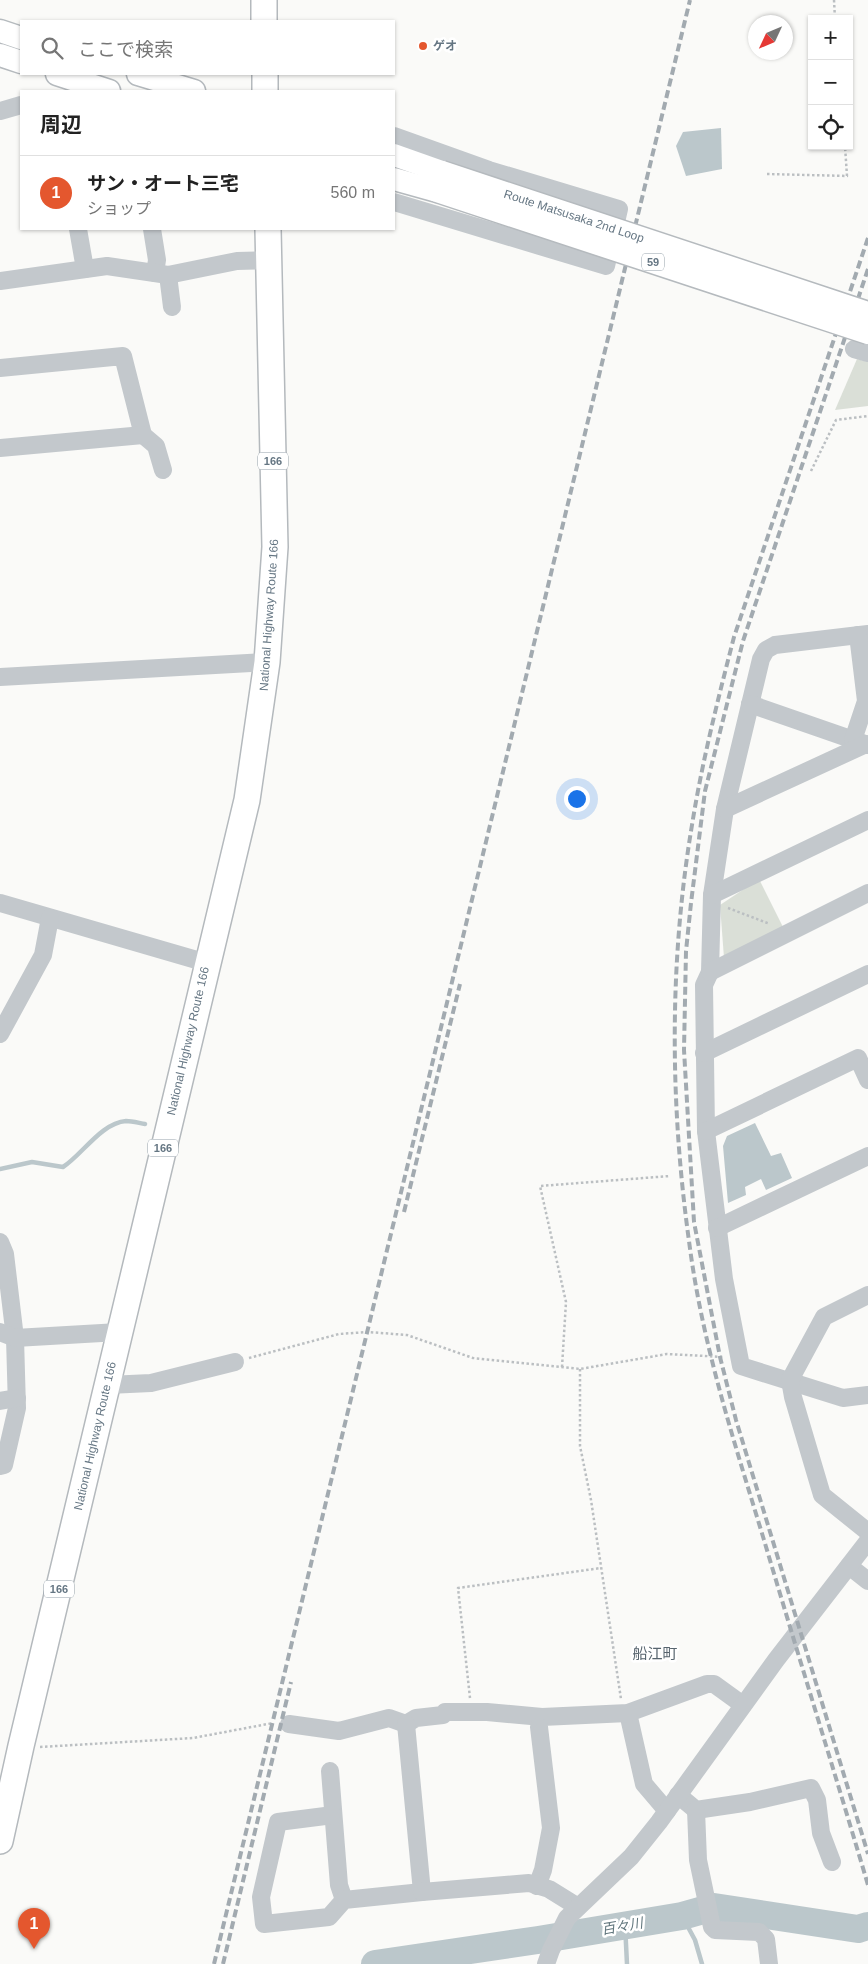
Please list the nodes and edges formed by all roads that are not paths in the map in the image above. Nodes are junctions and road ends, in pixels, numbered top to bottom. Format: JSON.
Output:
{"nodes":[{"id":1,"x":264,"y":0,"type":"edge"},
{"id":2,"x":264,"y":20,"type":"edge"},
{"id":3,"x":0,"y":31,"type":"edge"},
{"id":4,"x":20,"y":38,"type":"edge"},
{"id":5,"x":0,"y":55,"type":"edge"},
{"id":6,"x":20,"y":62,"type":"edge"},
{"id":7,"x":60,"y":75,"type":"edge"},
{"id":8,"x":141,"y":75,"type":"edge"},
{"id":9,"x":265,"y":75,"type":"edge"},
{"id":10,"x":106,"y":90,"type":"edge"},
{"id":11,"x":191,"y":90,"type":"edge"},
{"id":12,"x":265,"y":90,"type":"edge"},
{"id":13,"x":20,"y":105,"type":"edge"},
{"id":14,"x":0,"y":111,"type":"edge"},
{"id":15,"x":395,"y":136,"type":"edge"},
{"id":16,"x":395,"y":156,"type":"edge"},
{"id":17,"x":395,"y":179,"type":"edge"},
{"id":18,"x":440,"y":182,"type":"junction"},
{"id":19,"x":395,"y":202,"type":"edge"},
{"id":20,"x":78,"y":230,"type":"edge"},
{"id":21,"x":152,"y":230,"type":"edge"},
{"id":22,"x":268,"y":230,"type":"edge"},
{"id":23,"x":268,"y":260,"type":"junction"},
{"id":24,"x":85,"y":269,"type":"junction"},
{"id":25,"x":161,"y":274,"type":"junction"},
{"id":26,"x":0,"y":281,"type":"edge"},
{"id":27,"x":172,"y":307,"type":"dead end"},
{"id":28,"x":868,"y":313,"type":"edge"},
{"id":29,"x":863,"y":345,"type":"edge"},
{"id":30,"x":0,"y":368,"type":"edge"},
{"id":31,"x":143,"y":436,"type":"junction"},
{"id":32,"x":0,"y":448,"type":"edge"},
{"id":33,"x":163,"y":470,"type":"dead end"},
{"id":34,"x":863,"y":634,"type":"edge"},
{"id":35,"x":267,"y":662,"type":"junction"},
{"id":36,"x":0,"y":677,"type":"edge"},
{"id":37,"x":750,"y":704,"type":"junction"},
{"id":38,"x":863,"y":743,"type":"edge"},
{"id":39,"x":725,"y":809,"type":"junction"},
{"id":40,"x":868,"y":820,"type":"edge"},
{"id":41,"x":868,"y":893,"type":"edge"},
{"id":42,"x":716,"y":900,"type":"junction"},
{"id":43,"x":0,"y":904,"type":"edge"},
{"id":44,"x":50,"y":918,"type":"junction"},
{"id":45,"x":206,"y":963,"type":"junction"},
{"id":46,"x":710,"y":972,"type":"junction"},
{"id":47,"x":866,"y":979,"type":"edge"},
{"id":48,"x":0,"y":1034,"type":"edge"},
{"id":49,"x":704,"y":1053,"type":"junction"},
{"id":50,"x":868,"y":1080,"type":"edge"},
{"id":51,"x":706,"y":1131,"type":"junction"},
{"id":52,"x":868,"y":1157,"type":"edge"},
{"id":53,"x":717,"y":1228,"type":"junction"},
{"id":54,"x":2,"y":1251,"type":"edge"},
{"id":55,"x":868,"y":1295,"type":"edge"},
{"id":56,"x":119,"y":1332,"type":"junction"},
{"id":57,"x":7,"y":1335,"type":"edge"},
{"id":58,"x":235,"y":1362,"type":"road end"},
{"id":59,"x":790,"y":1380,"type":"junction"},
{"id":60,"x":108,"y":1385,"type":"junction"},
{"id":61,"x":868,"y":1395,"type":"edge"},
{"id":62,"x":9,"y":1400,"type":"edge"},
{"id":63,"x":0,"y":1466,"type":"edge"},
{"id":64,"x":868,"y":1532,"type":"edge"},
{"id":65,"x":868,"y":1541,"type":"edge"},
{"id":66,"x":849,"y":1566,"type":"junction"},
{"id":67,"x":868,"y":1581,"type":"edge"},
{"id":68,"x":743,"y":1705,"type":"junction"},
{"id":69,"x":628,"y":1714,"type":"junction"},
{"id":70,"x":397,"y":1721,"type":"junction"},
{"id":71,"x":289,"y":1724,"type":"road end"},
{"id":72,"x":539,"y":1727,"type":"dead end"},
{"id":73,"x":330,"y":1771,"type":"dead end"},
{"id":74,"x":6,"y":1791,"type":"edge"},
{"id":75,"x":678,"y":1795,"type":"junction"},
{"id":76,"x":696,"y":1810,"type":"junction"},
{"id":77,"x":667,"y":1811,"type":"junction"},
{"id":78,"x":333,"y":1815,"type":"junction"},
{"id":79,"x":0,"y":1841,"type":"edge"},
{"id":80,"x":832,"y":1862,"type":"dead end"},
{"id":81,"x":537,"y":1886,"type":"junction"},
{"id":82,"x":422,"y":1892,"type":"junction"},
{"id":83,"x":344,"y":1900,"type":"junction"},
{"id":84,"x":578,"y":1907,"type":"junction"},
{"id":85,"x":548,"y":1957,"type":"edge"},
{"id":86,"x":769,"y":1964,"type":"edge"}],
"edges":[{"from":1,"to":2,"type":"highway"},
{"from":3,"to":4,"type":"main road"},
{"from":5,"to":6,"type":"main road"},
{"from":7,"to":10,"type":"main road"},
{"from":8,"to":11,"type":"main road"},
{"from":9,"to":12,"type":"highway"},
{"from":13,"to":14,"type":"street"},
{"from":15,"to":19,"type":"street"},
{"from":16,"to":18,"type":"main road","name":"Route Matsusaka 2nd Loop","number":"59"},
{"from":17,"to":18,"type":"main road","name":"Route Matsusaka 2nd Loop","number":"59"},
{"from":18,"to":28,"type":"main road","name":"Route Matsusaka 2nd Loop","number":"59","bridge":true},
{"from":18,"to":29,"type":"main road","name":"Route Matsusaka 2nd Loop","number":"59","bridge":true},
{"from":20,"to":24,"type":"street"},
{"from":21,"to":25,"type":"street"},
{"from":22,"to":23,"type":"highway","name":"National Highway Route 166","number":"166"},
{"from":23,"to":25,"type":"street"},
{"from":23,"to":35,"type":"highway","name":"National Highway Route 166","number":"166"},
{"from":24,"to":25,"type":"street"},
{"from":24,"to":26,"type":"street"},
{"from":25,"to":27,"type":"street"},
{"from":30,"to":31,"type":"street"},
{"from":31,"to":32,"type":"street"},
{"from":31,"to":33,"type":"street"},
{"from":34,"to":37,"type":"street"},
{"from":34,"to":38,"type":"street"},
{"from":35,"to":36,"type":"street"},
{"from":35,"to":45,"type":"highway","name":"National Highway Route 166","number":"166"},
{"from":37,"to":38,"type":"street"},
{"from":37,"to":39,"type":"street"},
{"from":38,"to":39,"type":"street"},
{"from":39,"to":42,"type":"street"},
{"from":40,"to":42,"type":"street"},
{"from":41,"to":46,"type":"street"},
{"from":42,"to":46,"type":"street"},
{"from":43,"to":44,"type":"street"},
{"from":44,"to":45,"type":"street"},
{"from":44,"to":48,"type":"street"},
{"from":45,"to":56,"type":"highway","name":"National Highway Route 166","number":"166"},
{"from":46,"to":49,"type":"street"},
{"from":47,"to":49,"type":"street"},
{"from":49,"to":51,"type":"street"},
{"from":50,"to":51,"type":"street"},
{"from":51,"to":53,"type":"street"},
{"from":52,"to":53,"type":"street"},
{"from":53,"to":59,"type":"street"},
{"from":54,"to":57,"type":"street"},
{"from":55,"to":59,"type":"street"},
{"from":56,"to":57,"type":"street"},
{"from":56,"to":60,"type":"highway","name":"National Highway Route 166","number":"166"},
{"from":57,"to":62,"type":"street"},
{"from":58,"to":60,"type":"street"},
{"from":59,"to":61,"type":"street"},
{"from":59,"to":64,"type":"street"},
{"from":60,"to":74,"type":"highway","name":"National Highway Route 166","number":"166"},
{"from":62,"to":63,"type":"street"},
{"from":65,"to":66,"type":"street"},
{"from":66,"to":67,"type":"street"},
{"from":66,"to":68,"type":"street"},
{"from":68,"to":69,"type":"street"},
{"from":68,"to":75,"type":"street"},
{"from":69,"to":70,"type":"street"},
{"from":69,"to":77,"type":"street"},
{"from":70,"to":71,"type":"street"},
{"from":70,"to":82,"type":"street"},
{"from":72,"to":81,"type":"street"},
{"from":73,"to":78,"type":"street"},
{"from":74,"to":79,"type":"highway","name":"National Highway Route 166","number":"166"},
{"from":75,"to":76,"type":"street"},
{"from":75,"to":77,"type":"street"},
{"from":76,"to":80,"type":"street"},
{"from":76,"to":86,"type":"street"},
{"from":77,"to":84,"type":"street"},
{"from":78,"to":83,"type":"street"},
{"from":78,"to":83,"type":"street"},
{"from":81,"to":82,"type":"street"},
{"from":81,"to":84,"type":"street"},
{"from":82,"to":83,"type":"street"},
{"from":84,"to":85,"type":"street"}]}
